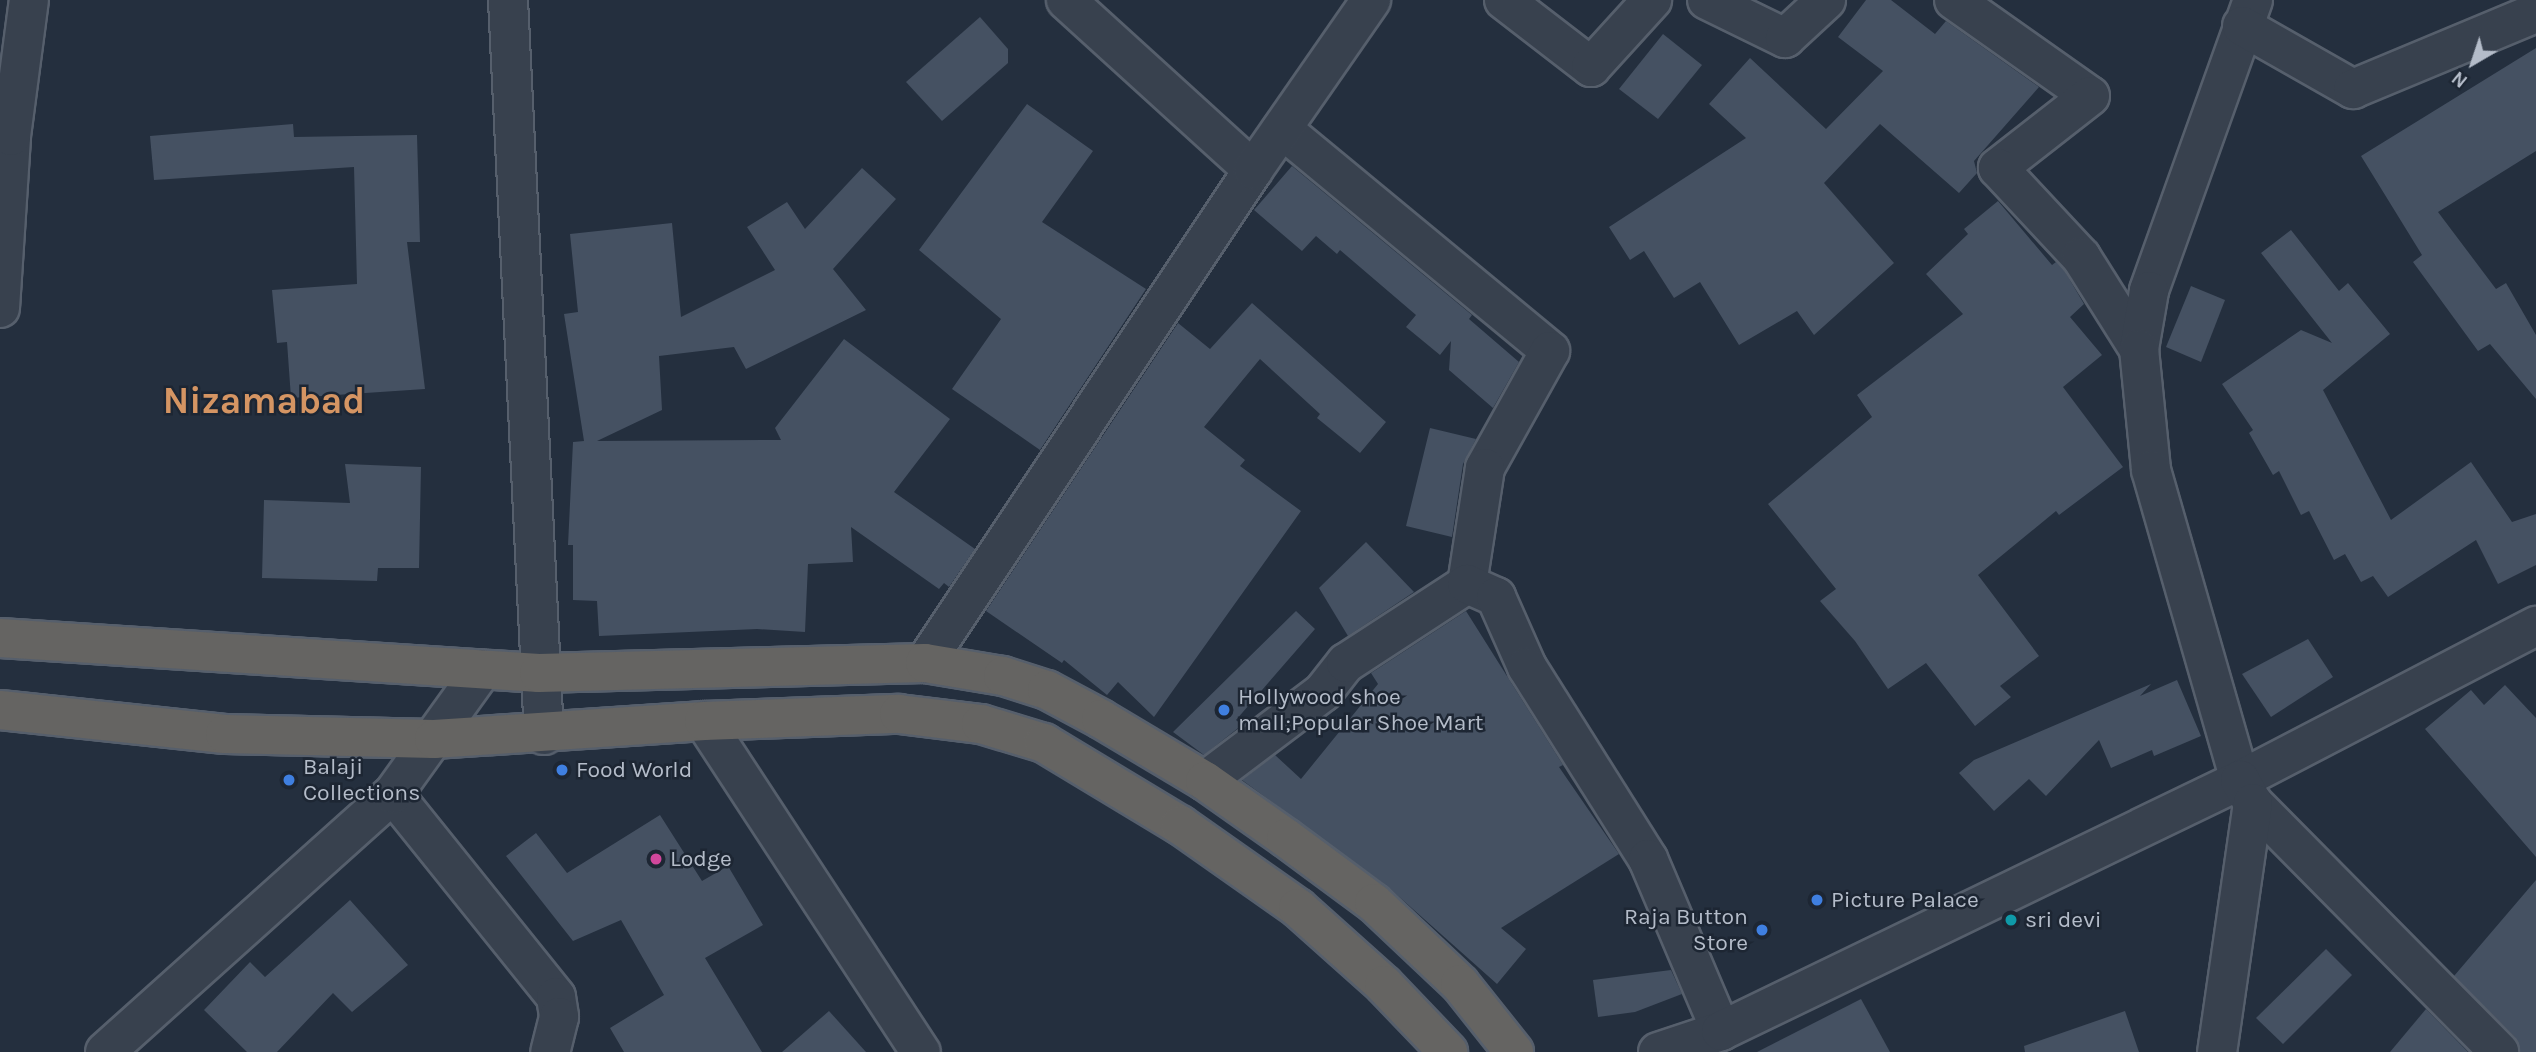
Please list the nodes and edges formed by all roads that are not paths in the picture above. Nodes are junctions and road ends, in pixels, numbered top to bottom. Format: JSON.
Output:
{"nodes":[{"id":1,"x":29,"y":0,"type":"edge"},
{"id":2,"x":508,"y":0,"type":"edge"},
{"id":3,"x":1066,"y":0,"type":"edge"},
{"id":4,"x":1371,"y":0,"type":"edge"},
{"id":5,"x":1504,"y":0,"type":"edge"},
{"id":6,"x":1652,"y":0,"type":"edge"},
{"id":7,"x":1707,"y":0,"type":"edge"},
{"id":8,"x":1826,"y":0,"type":"edge"},
{"id":9,"x":1954,"y":0,"type":"edge"},
{"id":10,"x":2526,"y":0,"type":"edge"},
{"id":11,"x":2248,"y":13,"type":"edge"},
{"id":12,"x":2536,"y":13,"type":"edge"},
{"id":13,"x":1282,"y":129,"type":"junction"},
{"id":14,"x":1252,"y":170,"type":"junction"},
{"id":15,"x":0,"y":308,"type":"edge"},
{"id":16,"x":2139,"y":349,"type":"junction"},
{"id":17,"x":1467,"y":584,"type":"junction"},
{"id":18,"x":2536,"y":626,"type":"edge"},
{"id":19,"x":0,"y":638,"type":"edge"},
{"id":20,"x":925,"y":663,"type":"junction"},
{"id":21,"x":482,"y":670,"type":"junction"},
{"id":22,"x":539,"y":673,"type":"junction"},
{"id":23,"x":0,"y":710,"type":"edge"},
{"id":24,"x":704,"y":721,"type":"junction"},
{"id":25,"x":544,"y":735,"type":"junction"},
{"id":26,"x":434,"y":740,"type":"junction"},
{"id":27,"x":1205,"y":781,"type":"junction"},
{"id":28,"x":2246,"y":792,"type":"junction"},
{"id":29,"x":393,"y":794,"type":"junction"},
{"id":30,"x":1721,"y":1031,"type":"junction"},
{"id":31,"x":105,"y":1052,"type":"edge"},
{"id":32,"x":550,"y":1052,"type":"edge"},
{"id":33,"x":921,"y":1052,"type":"edge"},
{"id":34,"x":1448,"y":1052,"type":"edge"},
{"id":35,"x":1514,"y":1052,"type":"edge"},
{"id":36,"x":1658,"y":1052,"type":"edge"},
{"id":37,"x":2217,"y":1052,"type":"edge"},
{"id":38,"x":2499,"y":1052,"type":"edge"}],
"edges":[{"from":1,"to":15,"type":"street"},
{"from":2,"to":22,"type":"street"},
{"from":3,"to":14,"type":"street"},
{"from":4,"to":13,"type":"street"},
{"from":5,"to":6,"type":"street"},
{"from":7,"to":8,"type":"street"},
{"from":9,"to":16,"type":"street"},
{"from":10,"to":12,"type":"street"},
{"from":11,"to":12,"type":"street"},
{"from":11,"to":16,"type":"street"},
{"from":13,"to":14,"type":"street"},
{"from":13,"to":17,"type":"street"},
{"from":14,"to":20,"type":"street"},
{"from":16,"to":28,"type":"street"},
{"from":17,"to":27,"type":"street"},
{"from":17,"to":30,"type":"street"},
{"from":18,"to":28,"type":"street"},
{"from":19,"to":21,"type":"highway"},
{"from":20,"to":22,"type":"highway"},
{"from":20,"to":27,"type":"highway"},
{"from":21,"to":22,"type":"highway"},
{"from":21,"to":26,"type":"street"},
{"from":22,"to":25,"type":"street"},
{"from":23,"to":26,"type":"highway"},
{"from":24,"to":25,"type":"highway"},
{"from":24,"to":33,"type":"street"},
{"from":24,"to":34,"type":"highway"},
{"from":25,"to":26,"type":"highway"},
{"from":26,"to":29,"type":"street"},
{"from":27,"to":35,"type":"highway"},
{"from":28,"to":30,"type":"street"},
{"from":28,"to":37,"type":"street"},
{"from":28,"to":38,"type":"street"},
{"from":29,"to":31,"type":"street"},
{"from":29,"to":32,"type":"street"},
{"from":30,"to":36,"type":"street"}]}
